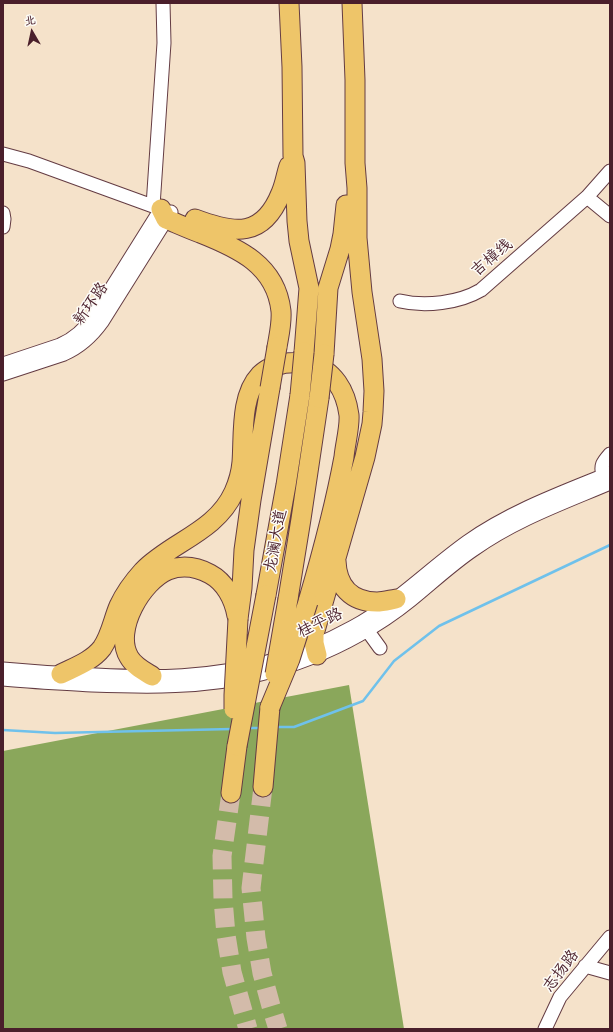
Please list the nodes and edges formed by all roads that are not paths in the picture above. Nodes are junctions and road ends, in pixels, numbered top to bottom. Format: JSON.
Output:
{"nodes":[{"id":1,"x":163,"y":3,"type":"edge"},
{"id":2,"x":289,"y":3,"type":"edge"},
{"id":3,"x":352,"y":3,"type":"edge"},
{"id":4,"x":3,"y":154,"type":"edge"},
{"id":5,"x":293,"y":160,"type":"junction"},
{"id":6,"x":610,"y":171,"type":"edge"},
{"id":7,"x":354,"y":175,"type":"junction"},
{"id":8,"x":587,"y":197,"type":"junction"},
{"id":9,"x":163,"y":211,"type":"junction"},
{"id":10,"x":3,"y":213,"type":"edge"},
{"id":11,"x":610,"y":216,"type":"edge"},
{"id":12,"x":3,"y":227,"type":"edge"},
{"id":13,"x":400,"y":301,"type":"dead end"},
{"id":14,"x":3,"y":364,"type":"edge"},
{"id":15,"x":3,"y":374,"type":"edge"},
{"id":16,"x":610,"y":454,"type":"edge"},
{"id":17,"x":608,"y":477,"type":"edge"},
{"id":18,"x":336,"y":559,"type":"junction"},
{"id":19,"x":396,"y":600,"type":"junction"},
{"id":20,"x":238,"y":619,"type":"junction"},
{"id":21,"x":367,"y":630,"type":"junction"},
{"id":22,"x":380,"y":648,"type":"dead end"},
{"id":23,"x":316,"y":650,"type":"junction"},
{"id":24,"x":3,"y":669,"type":"edge"},
{"id":25,"x":61,"y":674,"type":"junction"},
{"id":26,"x":152,"y":676,"type":"junction"},
{"id":27,"x":3,"y":679,"type":"edge"},
{"id":28,"x":270,"y":707,"type":"junction"},
{"id":29,"x":237,"y":746,"type":"junction"},
{"id":30,"x":263,"y":787,"type":"tunnel mouth"},
{"id":31,"x":231,"y":793,"type":"tunnel mouth"},
{"id":32,"x":610,"y":937,"type":"edge"},
{"id":33,"x":585,"y":966,"type":"junction"},
{"id":34,"x":610,"y":973,"type":"edge"},
{"id":35,"x":544,"y":1029,"type":"edge"}],
"edges":[{"from":1,"to":9,"type":"street"},
{"from":2,"to":5,"type":"highway"},
{"from":3,"to":7,"type":"highway"},
{"from":4,"to":9,"type":"street"},
{"from":5,"to":9,"type":"highway"},
{"from":5,"to":29,"type":"highway","name":"龙澜大道","bridge":true},
{"from":6,"to":8,"type":"street","name":"吉樟线"},
{"from":7,"to":18,"type":"highway"},
{"from":7,"to":28,"type":"highway","name":"龙澜大道","bridge":true},
{"from":8,"to":11,"type":"street"},
{"from":8,"to":13,"type":"street","name":"吉樟线"},
{"from":9,"to":14,"type":"street","name":"新环路"},
{"from":9,"to":15,"type":"street","name":"新环路"},
{"from":9,"to":20,"type":"highway","bridge":true},
{"from":10,"to":12,"type":"street"},
{"from":16,"to":17,"type":"street"},
{"from":17,"to":19,"type":"street","name":"桂平路"},
{"from":17,"to":21,"type":"street","name":"桂平路"},
{"from":18,"to":19,"type":"highway"},
{"from":18,"to":23,"type":"highway"},
{"from":19,"to":23,"type":"street","name":"桂平路"},
{"from":20,"to":26,"type":"highway"},
{"from":20,"to":29,"type":"highway","bridge":true},
{"from":21,"to":22,"type":"street"},
{"from":21,"to":23,"type":"street","name":"桂平路"},
{"from":23,"to":26,"type":"street","name":"桂平路"},
{"from":23,"to":27,"type":"street","name":"桂平路"},
{"from":24,"to":25,"type":"street","name":"桂平路"},
{"from":25,"to":26,"type":"street","name":"桂平路"},
{"from":25,"to":28,"type":"highway","bridge":true},
{"from":28,"to":30,"type":"highway","name":"龙澜大道"},
{"from":29,"to":31,"type":"highway","name":"龙澜大道"},
{"from":32,"to":33,"type":"street","name":"志扬路"},
{"from":33,"to":34,"type":"street"},
{"from":33,"to":35,"type":"street","name":"志扬路"}]}
